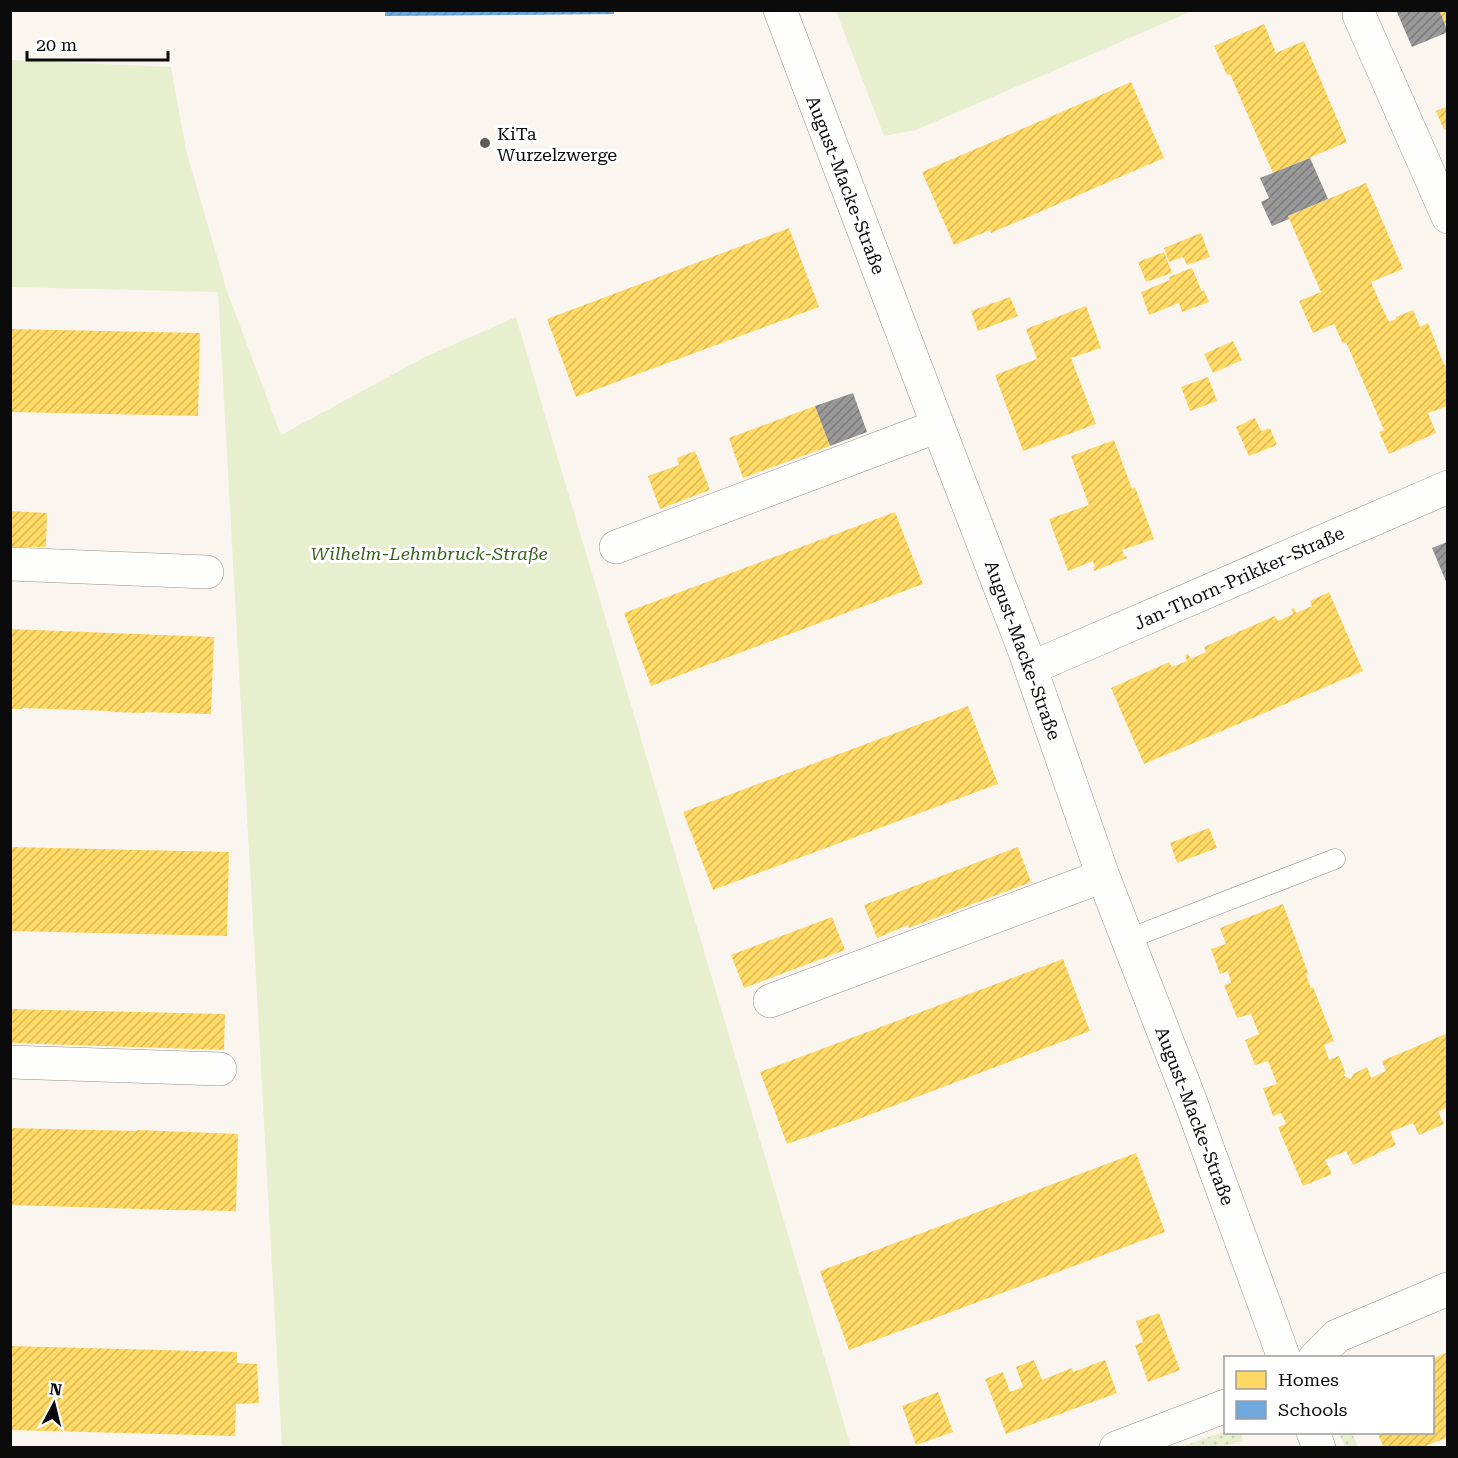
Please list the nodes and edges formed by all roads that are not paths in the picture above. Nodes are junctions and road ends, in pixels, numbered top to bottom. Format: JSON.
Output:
{"nodes":[{"id":1,"x":780,"y":10,"type":"edge"},
{"id":2,"x":1359,"y":15,"type":"dead end"},
{"id":3,"x":1448,"y":217,"type":"edge"},
{"id":4,"x":938,"y":426,"type":"junction"},
{"id":5,"x":1448,"y":487,"type":"edge"},
{"id":6,"x":615,"y":547,"type":"dead end"},
{"id":7,"x":10,"y":564,"type":"edge"},
{"id":8,"x":207,"y":572,"type":"dead end"},
{"id":9,"x":1031,"y":668,"type":"junction"},
{"id":10,"x":1335,"y":859,"type":"dead end"},
{"id":11,"x":1103,"y":876,"type":"junction"},
{"id":12,"x":1128,"y":939,"type":"junction"},
{"id":13,"x":770,"y":1001,"type":"dead end"},
{"id":14,"x":10,"y":1062,"type":"edge"},
{"id":15,"x":220,"y":1069,"type":"dead end"},
{"id":16,"x":1448,"y":1289,"type":"edge"},
{"id":17,"x":1283,"y":1356,"type":"edge"},
{"id":18,"x":1318,"y":1356,"type":"edge"},
{"id":19,"x":1224,"y":1407,"type":"edge"},
{"id":20,"x":1116,"y":1448,"type":"edge"}],
"edges":[{"from":1,"to":4,"type":"street","name":"August-Macke-Straße"},
{"from":2,"to":3,"type":"street"},
{"from":4,"to":6,"type":"street"},
{"from":4,"to":9,"type":"street","name":"August-Macke-Straße"},
{"from":5,"to":9,"type":"street","name":"Jan-Thorn-Prikker-Straße"},
{"from":7,"to":8,"type":"street"},
{"from":9,"to":11,"type":"street","name":"August-Macke-Straße"},
{"from":10,"to":12,"type":"lane"},
{"from":11,"to":12,"type":"street","name":"August-Macke-Straße"},
{"from":11,"to":13,"type":"street"},
{"from":12,"to":17,"type":"street","name":"August-Macke-Straße"},
{"from":14,"to":15,"type":"street"},
{"from":16,"to":18,"type":"street"},
{"from":19,"to":20,"type":"street"}]}
